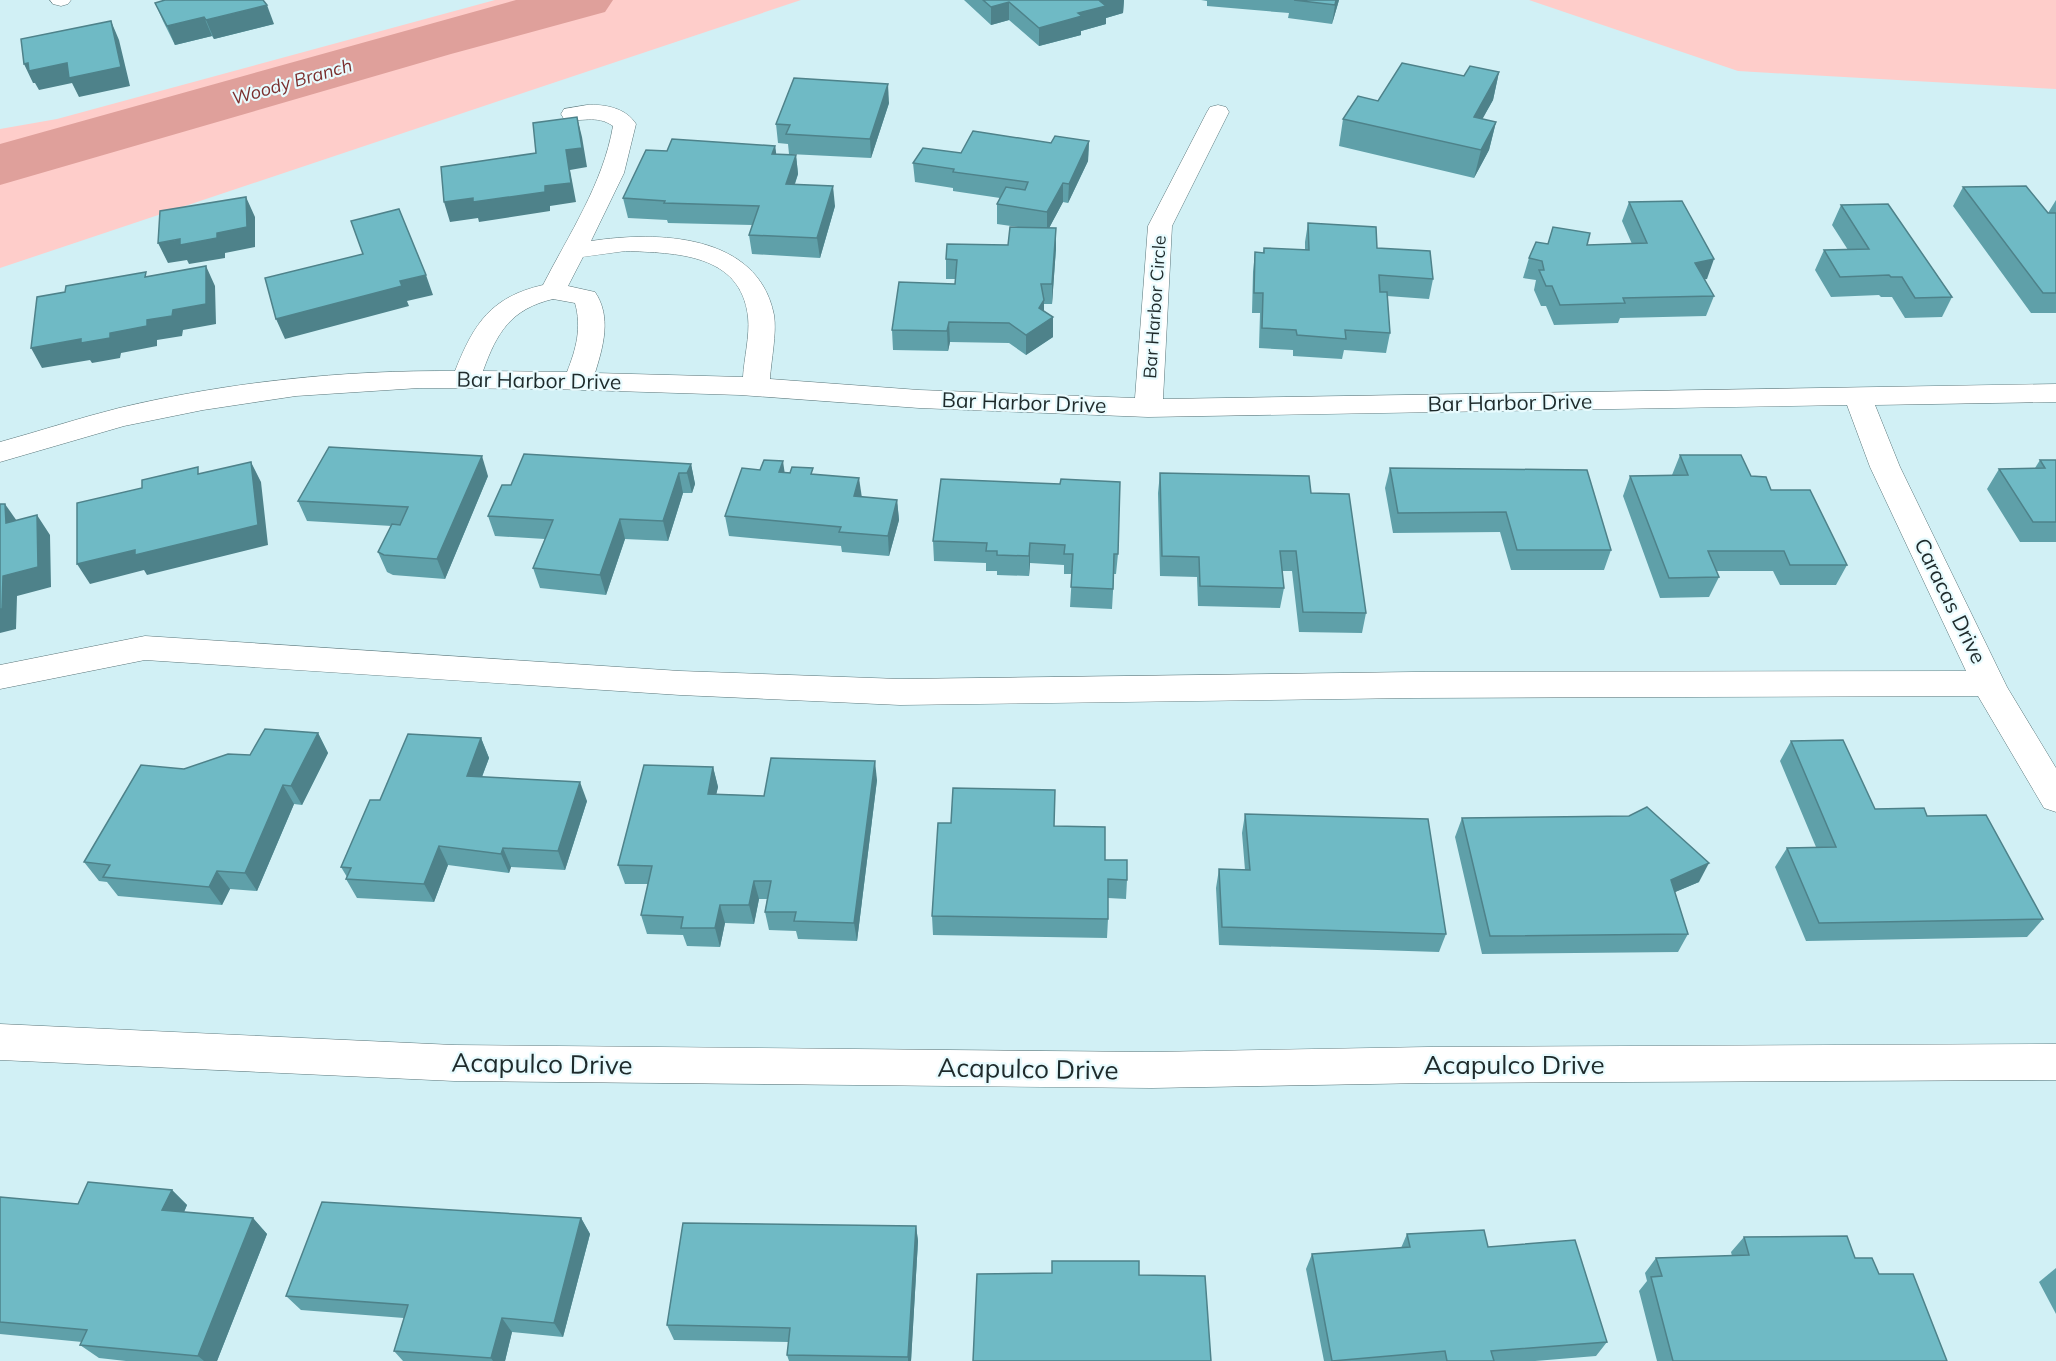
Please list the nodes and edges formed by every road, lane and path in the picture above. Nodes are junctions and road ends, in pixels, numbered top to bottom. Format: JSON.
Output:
{"nodes":[{"id":1,"x":1218,"y":112,"type":"dead end"},
{"id":2,"x":572,"y":114,"type":"dead end"},
{"id":3,"x":573,"y":251,"type":"junction"},
{"id":4,"x":554,"y":291,"type":"junction"},
{"id":5,"x":466,"y":379,"type":"junction"},
{"id":6,"x":578,"y":381,"type":"junction"},
{"id":7,"x":756,"y":387,"type":"junction"},
{"id":8,"x":2056,"y":393,"type":"edge"},
{"id":9,"x":1857,"y":398,"type":"junction"},
{"id":10,"x":1148,"y":408,"type":"junction"},
{"id":11,"x":0,"y":452,"type":"edge"},
{"id":12,"x":0,"y":677,"type":"edge"},
{"id":13,"x":1989,"y":683,"type":"junction"},
{"id":14,"x":2056,"y":798,"type":"edge"},
{"id":15,"x":0,"y":1042,"type":"edge"},
{"id":16,"x":2056,"y":1062,"type":"edge"}],
"edges":[{"from":1,"to":10,"type":"street","name":"Bar Harbor Circle"},
{"from":2,"to":3,"type":"street"},
{"from":3,"to":4,"type":"street"},
{"from":3,"to":7,"type":"street"},
{"from":4,"to":5,"type":"street"},
{"from":4,"to":6,"type":"street"},
{"from":5,"to":6,"type":"street","name":"Bar Harbor Drive"},
{"from":5,"to":11,"type":"street","name":"Bar Harbor Drive"},
{"from":6,"to":7,"type":"street","name":"Bar Harbor Drive"},
{"from":7,"to":10,"type":"street","name":"Bar Harbor Drive"},
{"from":8,"to":9,"type":"street","name":"Bar Harbor Drive"},
{"from":9,"to":10,"type":"street","name":"Bar Harbor Drive"},
{"from":9,"to":13,"type":"street","name":"Caracas Drive"},
{"from":12,"to":13,"type":"street"},
{"from":13,"to":14,"type":"street","name":"Caracas Drive"},
{"from":15,"to":16,"type":"street","name":"Acapulco Drive"}]}
